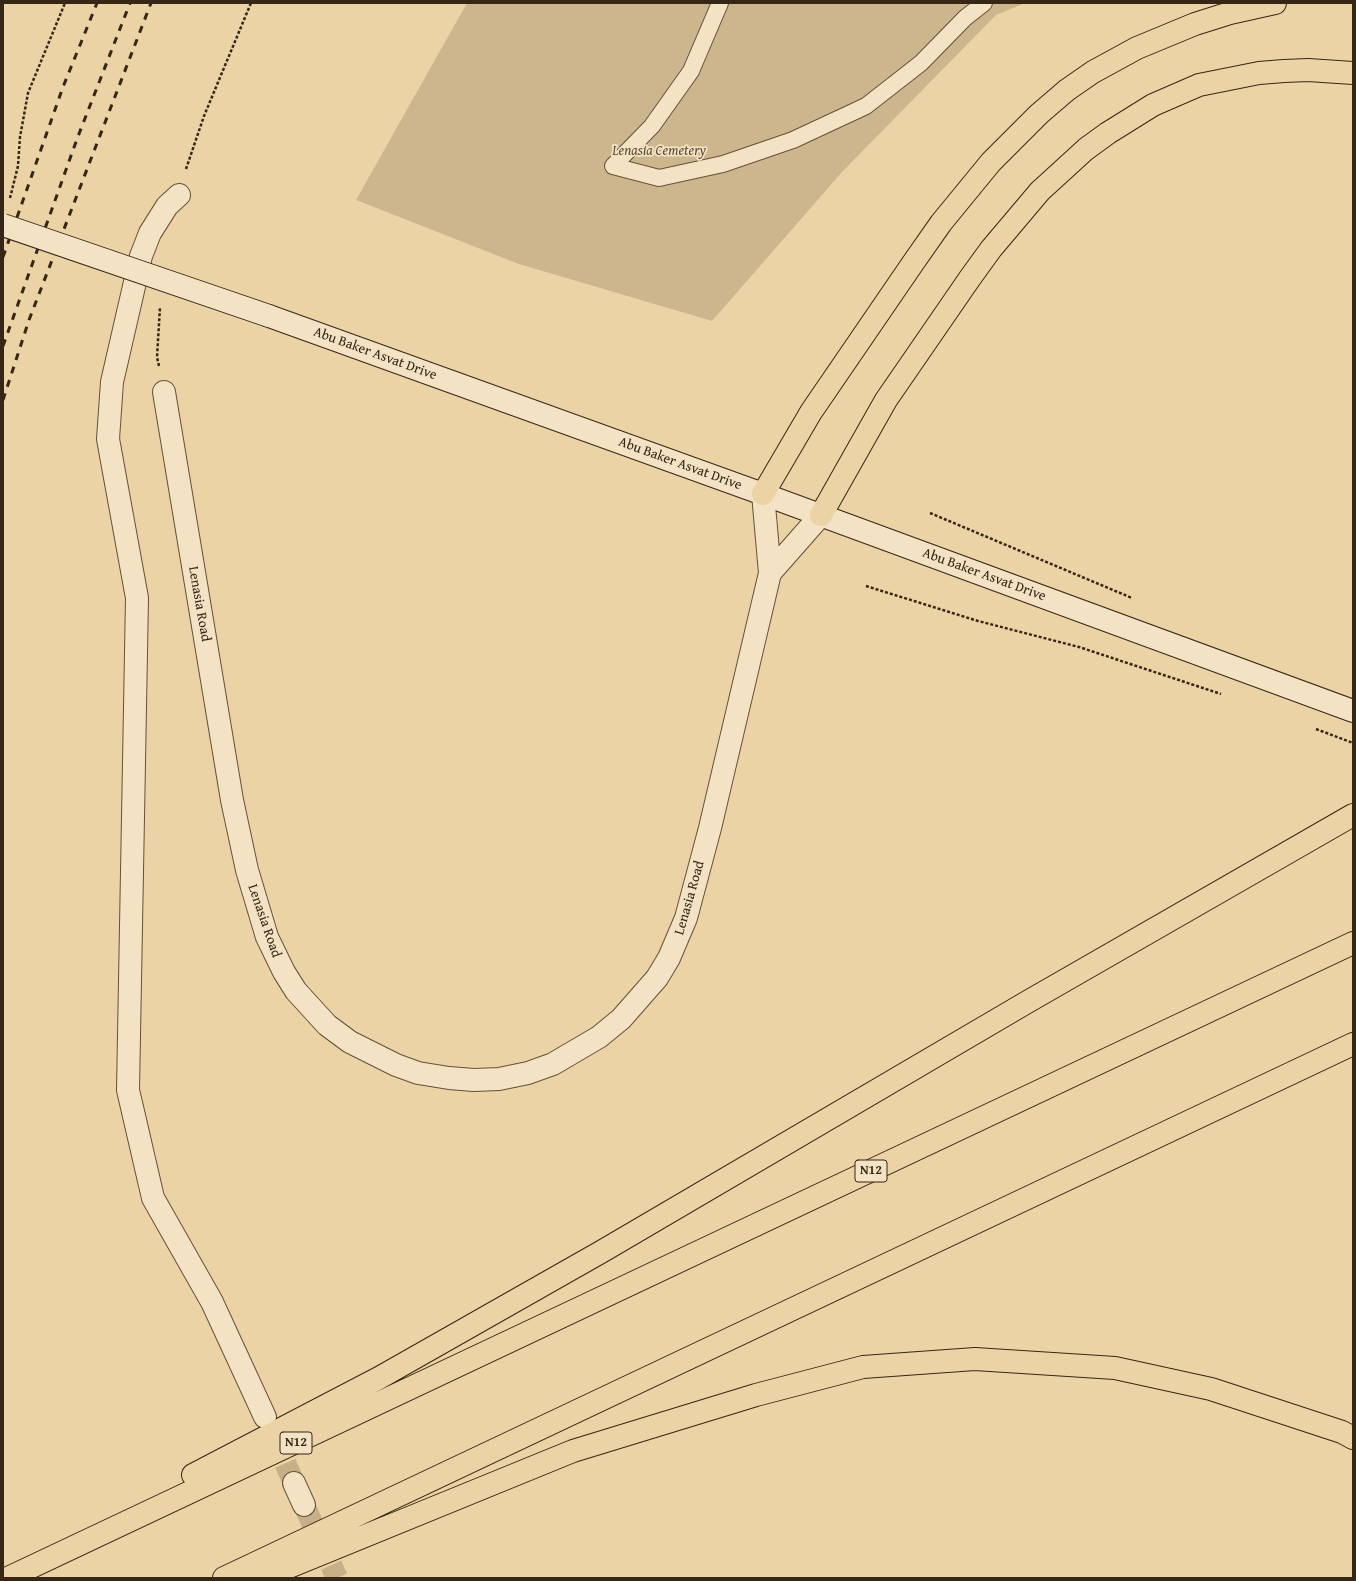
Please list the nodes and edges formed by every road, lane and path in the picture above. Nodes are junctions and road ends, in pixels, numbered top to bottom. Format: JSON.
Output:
{"nodes":[{"id":1,"x":64,"y":3,"type":"edge"},
{"id":2,"x":720,"y":3,"type":"edge"},
{"id":3,"x":984,"y":3,"type":"edge"},
{"id":4,"x":1275,"y":3,"type":"edge"},
{"id":5,"x":1353,"y":73,"type":"edge"},
{"id":6,"x":179,"y":196,"type":"dead end"},
{"id":7,"x":6,"y":215,"type":"edge"},
{"id":8,"x":164,"y":392,"type":"dead end"},
{"id":9,"x":763,"y":494,"type":"junction"},
{"id":10,"x":930,"y":513,"type":"dead end"},
{"id":11,"x":822,"y":515,"type":"junction"},
{"id":12,"x":770,"y":573,"type":"junction"},
{"id":13,"x":866,"y":586,"type":"dead end"},
{"id":14,"x":1139,"y":601,"type":"dead end"},
{"id":15,"x":1225,"y":696,"type":"dead end"},
{"id":16,"x":1346,"y":709,"type":"edge"},
{"id":17,"x":1311,"y":727,"type":"dead end"},
{"id":18,"x":1353,"y":743,"type":"edge"},
{"id":19,"x":1353,"y":816,"type":"edge"},
{"id":20,"x":1353,"y":943,"type":"edge"},
{"id":21,"x":1353,"y":1044,"type":"edge"},
{"id":22,"x":265,"y":1417,"type":"tunnel mouth"},
{"id":23,"x":1353,"y":1438,"type":"edge"},
{"id":24,"x":294,"y":1483,"type":"tunnel mouth"},
{"id":25,"x":304,"y":1505,"type":"tunnel mouth"},
{"id":26,"x":68,"y":1549,"type":"junction"},
{"id":27,"x":8,"y":1578,"type":"edge"},
{"id":28,"x":224,"y":1578,"type":"edge"},
{"id":29,"x":262,"y":1578,"type":"edge"}],
"edges":[{"from":1,"to":7,"type":"path"},
{"from":2,"to":3,"type":"lane"},
{"from":4,"to":9,"type":"highway"},
{"from":5,"to":11,"type":"highway"},
{"from":6,"to":22,"type":"street"},
{"from":7,"to":9,"type":"street","name":"Abu Baker Asvat Drive","bridge":true},
{"from":8,"to":12,"type":"street","name":"Lenasia Road"},
{"from":9,"to":11,"type":"street","name":"Abu Baker Asvat Drive"},
{"from":9,"to":12,"type":"street","name":"Lenasia Road"},
{"from":10,"to":14,"type":"path"},
{"from":11,"to":12,"type":"street","name":"Lenasia Road"},
{"from":11,"to":16,"type":"street","name":"Abu Baker Asvat Drive"},
{"from":13,"to":15,"type":"path"},
{"from":17,"to":18,"type":"path"},
{"from":19,"to":26,"type":"highway"},
{"from":20,"to":26,"type":"highway","number":"N12"},
{"from":21,"to":28,"type":"highway"},
{"from":23,"to":29,"type":"highway"},
{"from":24,"to":25,"type":"street"},
{"from":26,"to":27,"type":"highway","number":"N12"}]}
